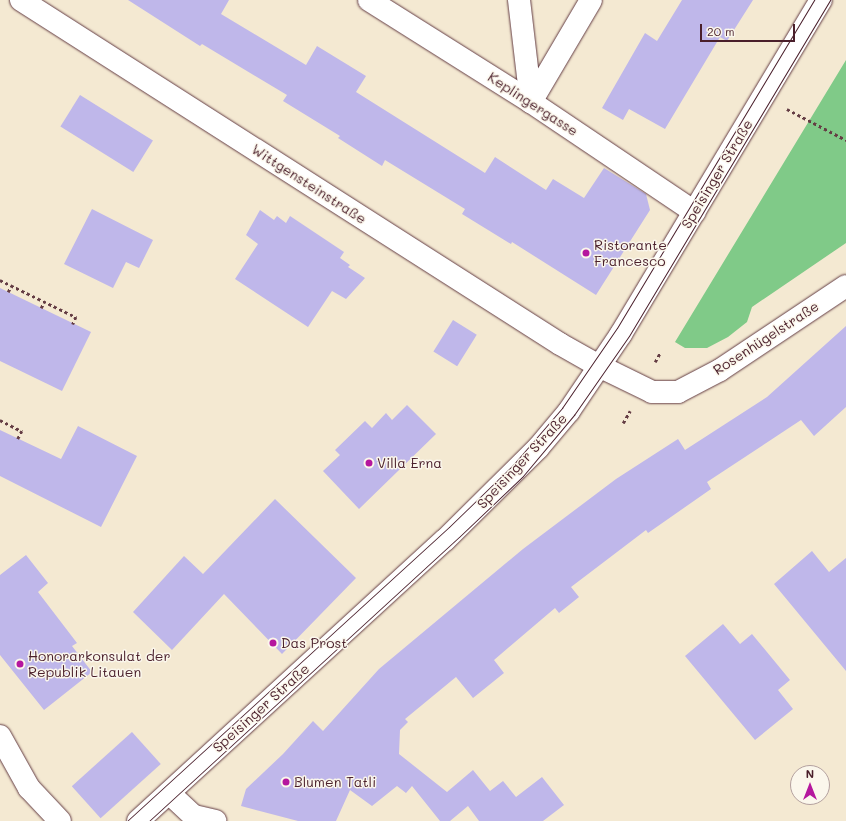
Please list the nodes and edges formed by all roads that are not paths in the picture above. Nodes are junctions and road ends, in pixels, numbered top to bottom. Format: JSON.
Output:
{"nodes":[{"id":1,"x":21,"y":0,"type":"edge"},
{"id":2,"x":369,"y":0,"type":"edge"},
{"id":3,"x":519,"y":0,"type":"edge"},
{"id":4,"x":591,"y":0,"type":"edge"},
{"id":5,"x":821,"y":0,"type":"edge"},
{"id":6,"x":530,"y":102,"type":"junction"},
{"id":7,"x":695,"y":212,"type":"junction"},
{"id":8,"x":846,"y":286,"type":"edge"},
{"id":9,"x":599,"y":366,"type":"junction"},
{"id":10,"x":685,"y":389,"type":"joint"},
{"id":11,"x":0,"y":736,"type":"edge"},
{"id":12,"x":169,"y":793,"type":"junction"},
{"id":13,"x":60,"y":821,"type":"edge"},
{"id":14,"x":138,"y":821,"type":"edge"},
{"id":15,"x":215,"y":821,"type":"edge"}],
"edges":[{"from":1,"to":9,"type":"street","name":"Wittgensteinstraße"},
{"from":2,"to":6,"type":"street","name":"Keplingergasse"},
{"from":3,"to":6,"type":"street"},
{"from":4,"to":6,"type":"street"},
{"from":5,"to":7,"type":"street","name":"Speisinger Straße"},
{"from":6,"to":7,"type":"street","name":"Keplingergasse"},
{"from":7,"to":9,"type":"street","name":"Speisinger Straße"},
{"from":8,"to":10,"type":"street","name":"Rosenhügelstraße"},
{"from":9,"to":10,"type":"street","name":"Wittgensteinstraße"},
{"from":9,"to":12,"type":"street","name":"Speisinger Straße"},
{"from":11,"to":13,"type":"street"},
{"from":12,"to":14,"type":"street","name":"Speisinger Straße"},
{"from":12,"to":15,"type":"street"}]}
